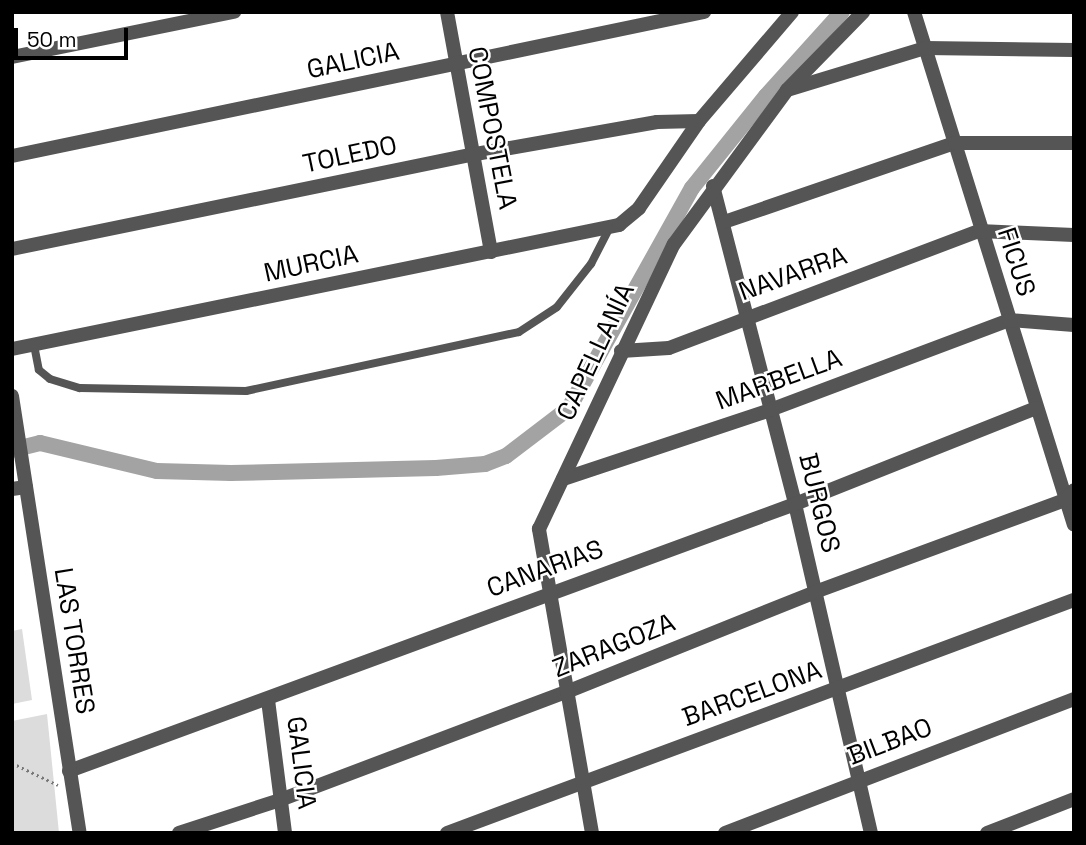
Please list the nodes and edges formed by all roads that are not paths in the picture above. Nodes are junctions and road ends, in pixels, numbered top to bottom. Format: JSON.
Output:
{"nodes":[{"id":1,"x":234,"y":12,"type":"edge"},
{"id":2,"x":447,"y":12,"type":"edge"},
{"id":3,"x":704,"y":12,"type":"edge"},
{"id":4,"x":792,"y":12,"type":"edge"},
{"id":5,"x":863,"y":12,"type":"edge"},
{"id":6,"x":914,"y":12,"type":"edge"},
{"id":7,"x":925,"y":48,"type":"junction"},
{"id":8,"x":1074,"y":50,"type":"edge"},
{"id":9,"x":12,"y":57,"type":"edge"},
{"id":10,"x":454,"y":65,"type":"junction"},
{"id":11,"x":787,"y":90,"type":"junction"},
{"id":12,"x":699,"y":121,"type":"junction"},
{"id":13,"x":955,"y":143,"type":"junction"},
{"id":14,"x":1074,"y":143,"type":"edge"},
{"id":15,"x":470,"y":155,"type":"junction"},
{"id":16,"x":12,"y":156,"type":"edge"},
{"id":17,"x":713,"y":186,"type":"junction"},
{"id":18,"x":724,"y":222,"type":"junction"},
{"id":19,"x":615,"y":225,"type":"junction"},
{"id":20,"x":979,"y":231,"type":"junction"},
{"id":21,"x":1074,"y":235,"type":"edge"},
{"id":22,"x":12,"y":249,"type":"edge"},
{"id":23,"x":491,"y":252,"type":"junction"},
{"id":24,"x":748,"y":317,"type":"junction"},
{"id":25,"x":1009,"y":320,"type":"junction"},
{"id":26,"x":1074,"y":325,"type":"edge"},
{"id":27,"x":34,"y":345,"type":"junction"},
{"id":28,"x":12,"y":349,"type":"edge"},
{"id":29,"x":621,"y":351,"type":"junction"},
{"id":30,"x":12,"y":396,"type":"edge"},
{"id":31,"x":1036,"y":408,"type":"junction"},
{"id":32,"x":770,"y":410,"type":"junction"},
{"id":33,"x":563,"y":479,"type":"junction"},
{"id":34,"x":19,"y":488,"type":"edge"},
{"id":35,"x":1070,"y":495,"type":"edge"},
{"id":36,"x":796,"y":504,"type":"junction"},
{"id":37,"x":1074,"y":525,"type":"edge"},
{"id":38,"x":549,"y":592,"type":"junction"},
{"id":39,"x":815,"y":592,"type":"junction"},
{"id":40,"x":1074,"y":600,"type":"edge"},
{"id":41,"x":838,"y":688,"type":"junction"},
{"id":42,"x":569,"y":691,"type":"junction"},
{"id":43,"x":268,"y":699,"type":"junction"},
{"id":44,"x":1074,"y":699,"type":"edge"},
{"id":45,"x":69,"y":771,"type":"junction"},
{"id":46,"x":860,"y":779,"type":"junction"},
{"id":47,"x":584,"y":783,"type":"junction"},
{"id":48,"x":1074,"y":799,"type":"edge"},
{"id":49,"x":280,"y":800,"type":"junction"},
{"id":50,"x":80,"y":833,"type":"edge"},
{"id":51,"x":180,"y":833,"type":"edge"},
{"id":52,"x":285,"y":833,"type":"edge"},
{"id":53,"x":447,"y":833,"type":"edge"},
{"id":54,"x":592,"y":833,"type":"edge"},
{"id":55,"x":725,"y":833,"type":"edge"},
{"id":56,"x":871,"y":833,"type":"edge"},
{"id":57,"x":987,"y":833,"type":"edge"}],
"edges":[{"from":1,"to":9,"type":"street"},
{"from":2,"to":10,"type":"street","name":"COMPOSTELA"},
{"from":3,"to":10,"type":"street","name":"GALICIA"},
{"from":4,"to":12,"type":"street"},
{"from":5,"to":11,"type":"street","name":"CAPELLANÍA"},
{"from":6,"to":7,"type":"street","name":"FICUS"},
{"from":7,"to":8,"type":"street"},
{"from":7,"to":11,"type":"street"},
{"from":7,"to":13,"type":"street","name":"FICUS"},
{"from":10,"to":15,"type":"street","name":"COMPOSTELA"},
{"from":10,"to":16,"type":"street","name":"GALICIA"},
{"from":11,"to":17,"type":"street","name":"CAPELLANÍA"},
{"from":12,"to":15,"type":"street","name":"TOLEDO"},
{"from":12,"to":19,"type":"street"},
{"from":13,"to":14,"type":"street"},
{"from":13,"to":18,"type":"street"},
{"from":13,"to":20,"type":"street","name":"FICUS"},
{"from":15,"to":22,"type":"street","name":"TOLEDO"},
{"from":15,"to":23,"type":"street","name":"COMPOSTELA"},
{"from":17,"to":18,"type":"street","name":"BURGOS"},
{"from":17,"to":29,"type":"street","name":"CAPELLANÍA"},
{"from":18,"to":24,"type":"street","name":"BURGOS"},
{"from":19,"to":23,"type":"street","name":"MURCIA"},
{"from":19,"to":27,"type":"lane"},
{"from":20,"to":21,"type":"street"},
{"from":20,"to":24,"type":"street","name":"NAVARRA"},
{"from":20,"to":25,"type":"street","name":"FICUS"},
{"from":23,"to":27,"type":"street","name":"MURCIA"},
{"from":24,"to":29,"type":"street","name":"NAVARRA"},
{"from":24,"to":32,"type":"street","name":"BURGOS"},
{"from":25,"to":26,"type":"street"},
{"from":25,"to":31,"type":"street","name":"FICUS"},
{"from":25,"to":32,"type":"street","name":"MARBELLA"},
{"from":27,"to":28,"type":"street","name":"MURCIA"},
{"from":29,"to":33,"type":"street","name":"CAPELLANÍA"},
{"from":30,"to":34,"type":"street","name":"LAS TORRES"},
{"from":31,"to":35,"type":"street","name":"FICUS"},
{"from":31,"to":36,"type":"street","name":"CANARIAS"},
{"from":32,"to":33,"type":"street","name":"MARBELLA"},
{"from":32,"to":36,"type":"street","name":"BURGOS"},
{"from":33,"to":38,"type":"street","name":"CAPELLANÍA"},
{"from":34,"to":45,"type":"street","name":"LAS TORRES"},
{"from":35,"to":37,"type":"street","name":"FICUS"},
{"from":35,"to":39,"type":"street","name":"ZARAGOZA"},
{"from":36,"to":38,"type":"street","name":"CANARIAS"},
{"from":36,"to":39,"type":"street","name":"BURGOS"},
{"from":38,"to":42,"type":"street"},
{"from":38,"to":43,"type":"street","name":"CANARIAS"},
{"from":39,"to":41,"type":"street","name":"BURGOS"},
{"from":39,"to":42,"type":"street","name":"ZARAGOZA"},
{"from":40,"to":41,"type":"street","name":"BARCELONA"},
{"from":41,"to":46,"type":"street","name":"BURGOS"},
{"from":41,"to":47,"type":"street","name":"BARCELONA"},
{"from":42,"to":47,"type":"street"},
{"from":42,"to":49,"type":"street","name":"ZARAGOZA"},
{"from":43,"to":45,"type":"street","name":"CANARIAS"},
{"from":43,"to":49,"type":"street","name":"GALICIA"},
{"from":44,"to":46,"type":"street","name":"BILBAO"},
{"from":45,"to":50,"type":"street","name":"LAS TORRES"},
{"from":46,"to":55,"type":"street","name":"BILBAO"},
{"from":46,"to":56,"type":"street","name":"BURGOS"},
{"from":47,"to":53,"type":"street","name":"BARCELONA"},
{"from":47,"to":54,"type":"street"},
{"from":48,"to":57,"type":"street"},
{"from":49,"to":51,"type":"street","name":"ZARAGOZA"},
{"from":49,"to":52,"type":"street","name":"GALICIA"}]}
